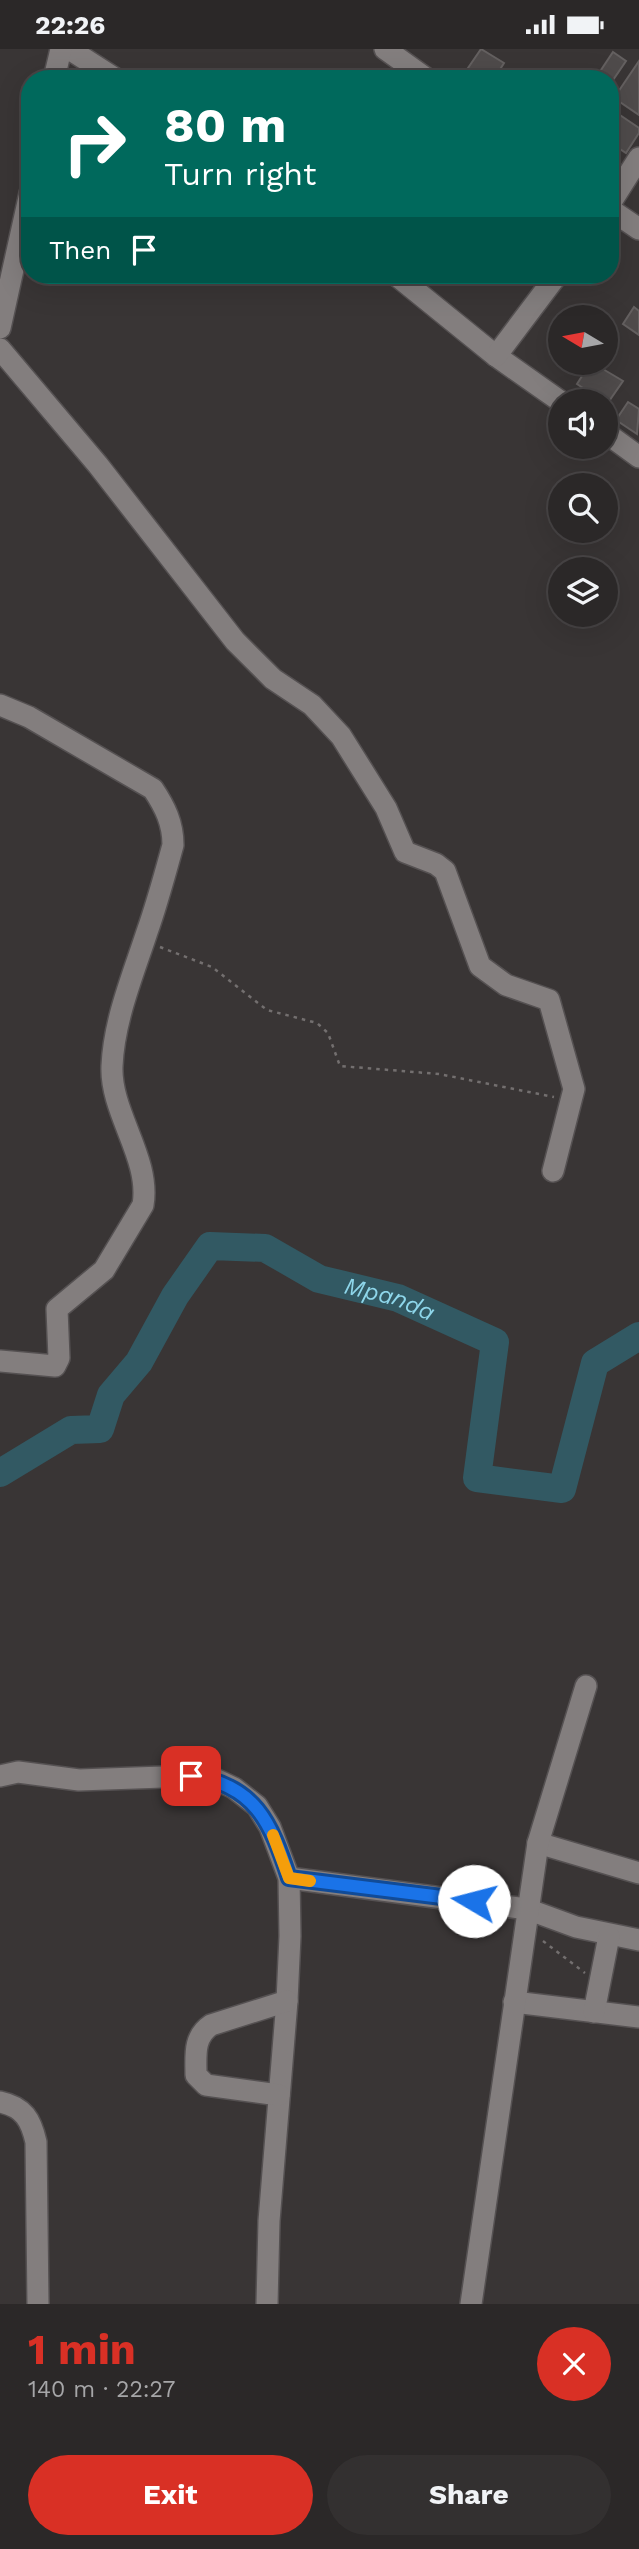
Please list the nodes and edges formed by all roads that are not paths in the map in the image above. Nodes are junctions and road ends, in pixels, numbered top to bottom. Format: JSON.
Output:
{"nodes":[{"id":1,"x":61,"y":49,"type":"edge"},
{"id":2,"x":69,"y":49,"type":"edge"},
{"id":3,"x":385,"y":49,"type":"edge"},
{"id":4,"x":56,"y":70,"type":"edge"},
{"id":5,"x":102,"y":70,"type":"edge"},
{"id":6,"x":414,"y":70,"type":"edge"},
{"id":7,"x":639,"y":158,"type":"edge"},
{"id":8,"x":619,"y":189,"type":"edge"},
{"id":9,"x":619,"y":215,"type":"edge"},
{"id":10,"x":639,"y":229,"type":"edge"},
{"id":11,"x":21,"y":234,"type":"edge"},
{"id":12,"x":407,"y":284,"type":"edge"},
{"id":13,"x":550,"y":284,"type":"edge"},
{"id":14,"x":0,"y":328,"type":"edge"},
{"id":15,"x":0,"y":349,"type":"edge"},
{"id":16,"x":496,"y":356,"type":"junction"},
{"id":17,"x":548,"y":393,"type":"edge"},
{"id":18,"x":618,"y":442,"type":"edge"},
{"id":19,"x":639,"y":457,"type":"edge"},
{"id":20,"x":0,"y":705,"type":"edge"},
{"id":21,"x":553,"y":1171,"type":"dead end"},
{"id":22,"x":0,"y":1361,"type":"edge"},
{"id":23,"x":586,"y":1686,"type":"dead end"},
{"id":24,"x":0,"y":1776,"type":"edge"},
{"id":25,"x":538,"y":1843,"type":"junction"},
{"id":26,"x":639,"y":1873,"type":"edge"},
{"id":27,"x":289,"y":1878,"type":"junction"},
{"id":28,"x":527,"y":1916,"type":"junction"},
{"id":29,"x":609,"y":1936,"type":"junction"},
{"id":30,"x":639,"y":1940,"type":"edge"},
{"id":31,"x":288,"y":2001,"type":"junction"},
{"id":32,"x":514,"y":2002,"type":"junction"},
{"id":33,"x":594,"y":2012,"type":"junction"},
{"id":34,"x":639,"y":2017,"type":"edge"},
{"id":35,"x":279,"y":2095,"type":"junction"},
{"id":36,"x":0,"y":2102,"type":"edge"},
{"id":37,"x":38,"y":2304,"type":"edge"},
{"id":38,"x":267,"y":2304,"type":"edge"},
{"id":39,"x":471,"y":2304,"type":"edge"}],
"edges":[{"from":1,"to":4,"type":"street"},
{"from":2,"to":5,"type":"street"},
{"from":3,"to":6,"type":"street"},
{"from":7,"to":8,"type":"street"},
{"from":9,"to":10,"type":"street"},
{"from":11,"to":14,"type":"street"},
{"from":12,"to":16,"type":"street"},
{"from":13,"to":16,"type":"street"},
{"from":15,"to":21,"type":"street"},
{"from":16,"to":17,"type":"street"},
{"from":18,"to":19,"type":"street"},
{"from":20,"to":22,"type":"street"},
{"from":23,"to":25,"type":"street"},
{"from":24,"to":27,"type":"street"},
{"from":25,"to":26,"type":"street"},
{"from":25,"to":28,"type":"street"},
{"from":27,"to":28,"type":"street"},
{"from":27,"to":31,"type":"street"},
{"from":28,"to":29,"type":"street"},
{"from":28,"to":32,"type":"street"},
{"from":29,"to":30,"type":"street"},
{"from":29,"to":33,"type":"street"},
{"from":31,"to":35,"type":"street"},
{"from":31,"to":35,"type":"street"},
{"from":32,"to":33,"type":"street"},
{"from":32,"to":39,"type":"street"},
{"from":33,"to":34,"type":"street"},
{"from":35,"to":38,"type":"street"},
{"from":36,"to":37,"type":"street"}]}
